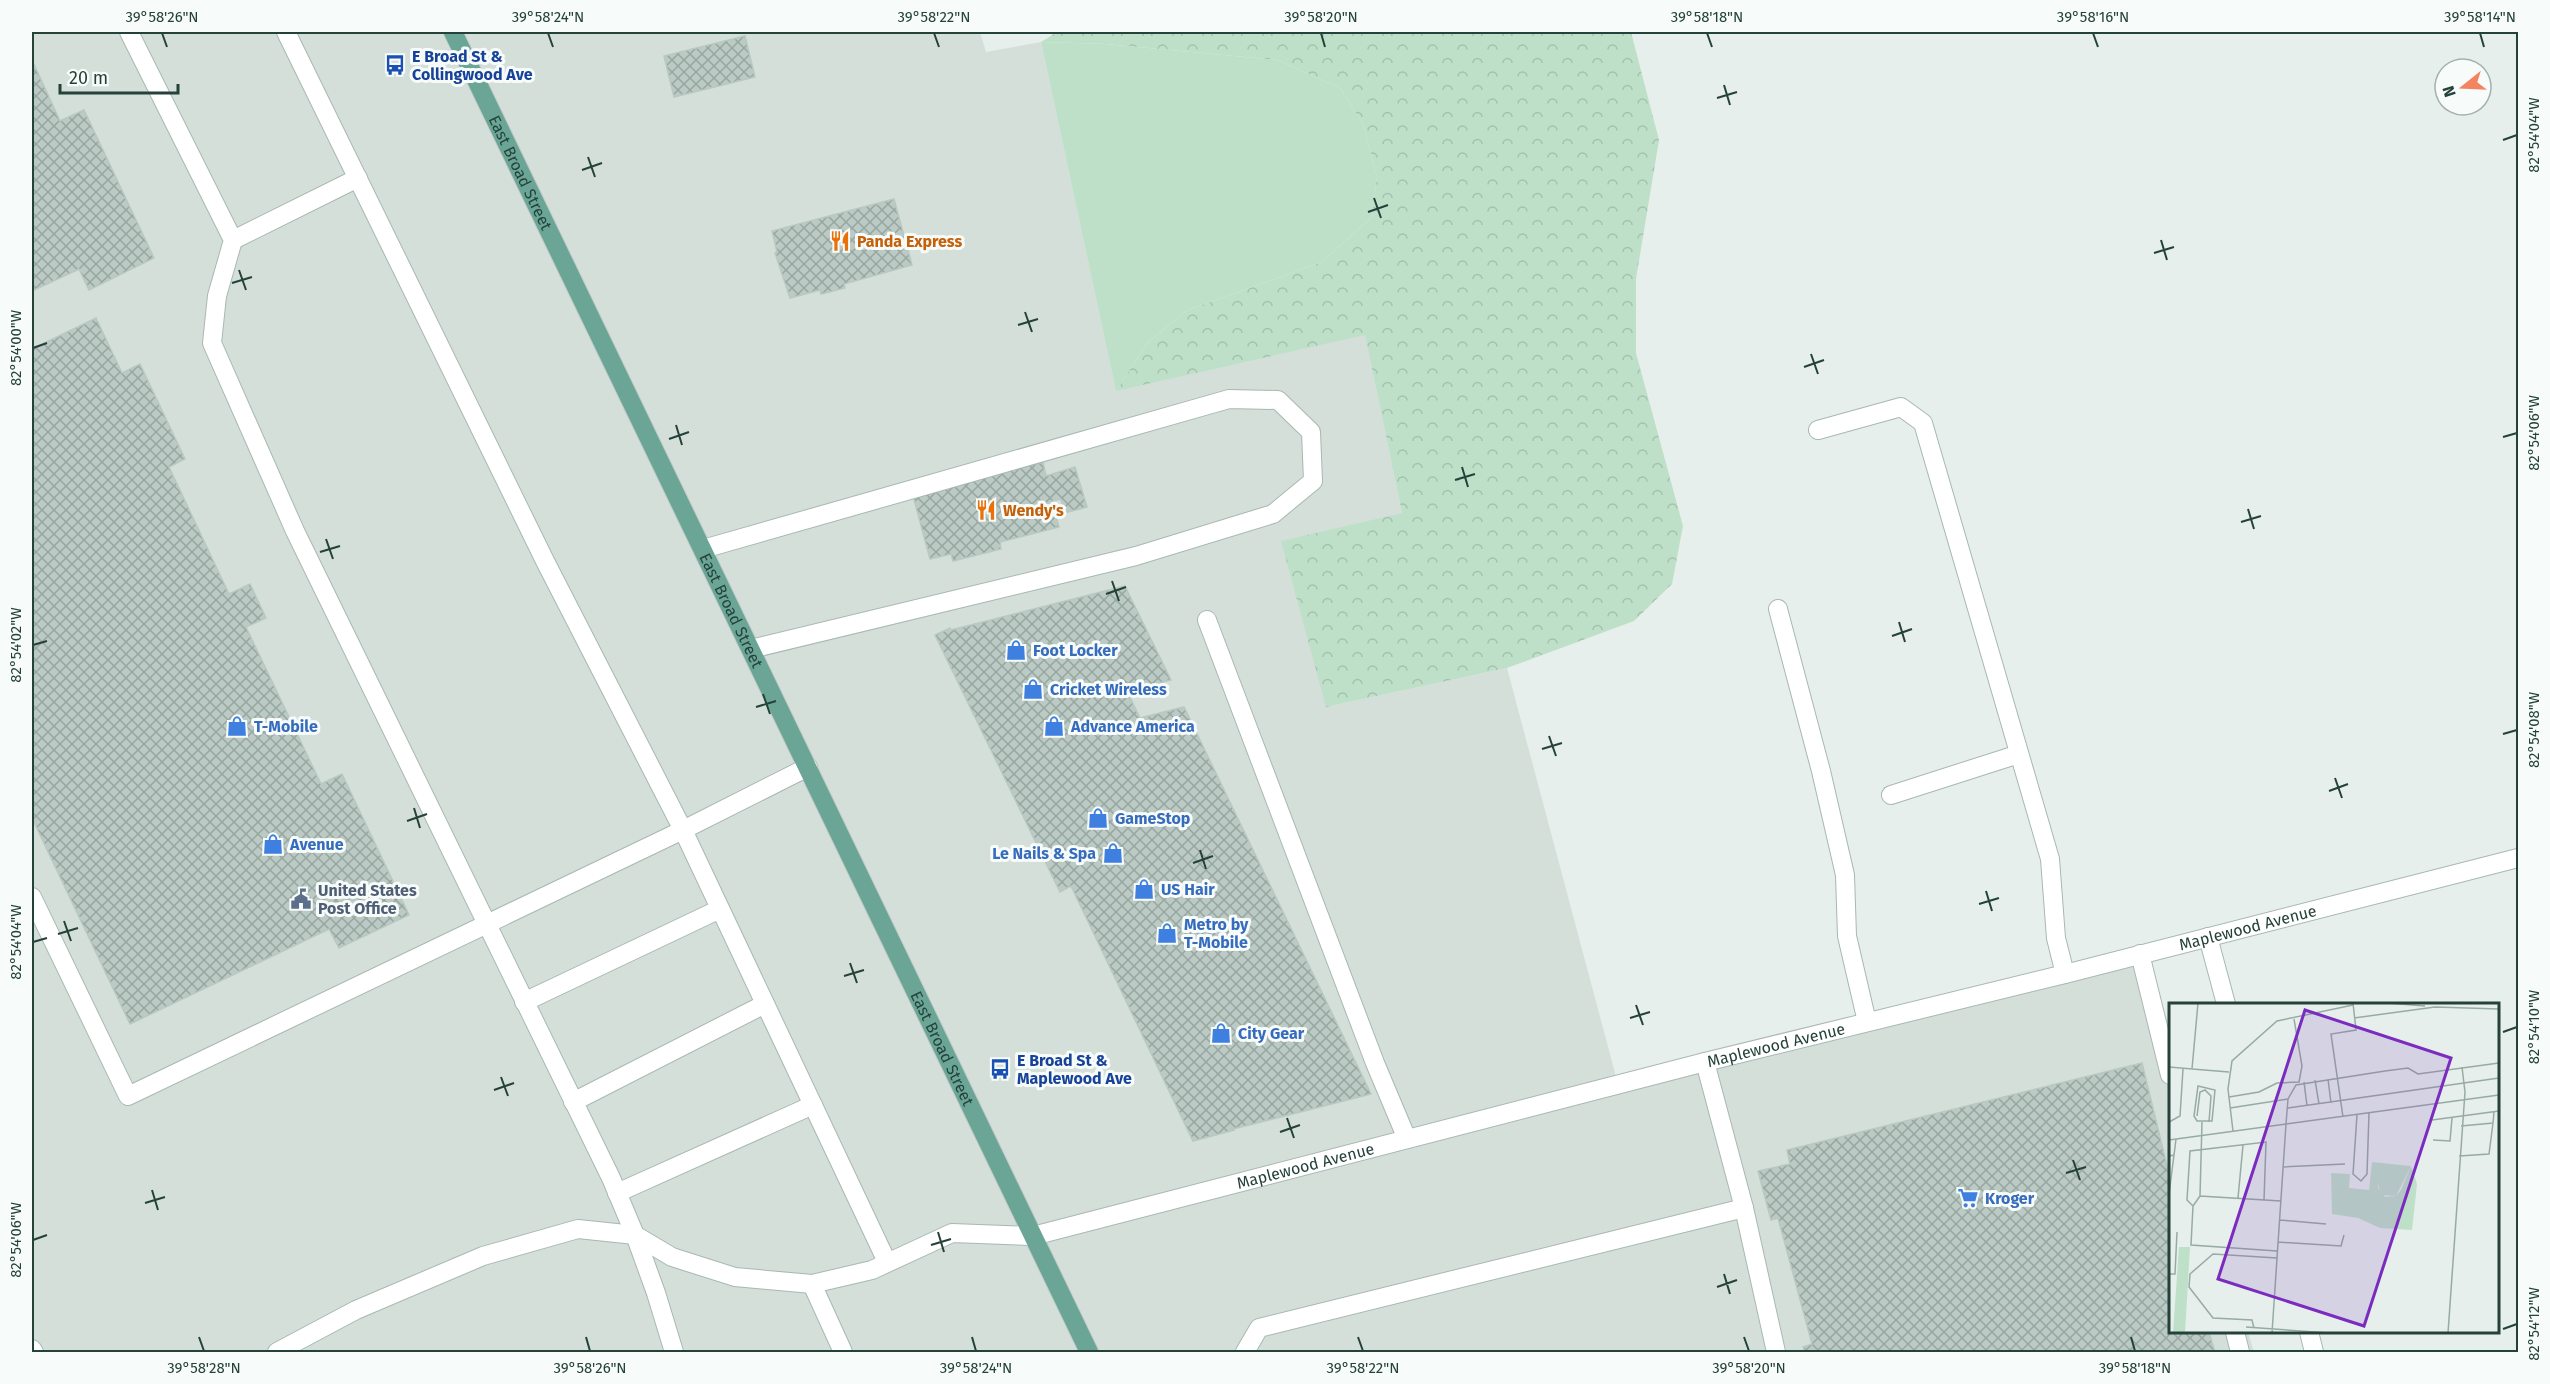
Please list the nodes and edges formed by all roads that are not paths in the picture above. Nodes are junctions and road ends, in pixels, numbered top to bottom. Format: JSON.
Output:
{"nodes":[{"id":1,"x":129,"y":32,"type":"edge"},
{"id":2,"x":286,"y":32,"type":"edge"},
{"id":3,"x":453,"y":32,"type":"edge"},
{"id":4,"x":358,"y":178,"type":"junction"},
{"id":5,"x":233,"y":240,"type":"junction"},
{"id":6,"x":1818,"y":430,"type":"dead end"},
{"id":7,"x":703,"y":549,"type":"junction"},
{"id":8,"x":1778,"y":609,"type":"dead end"},
{"id":9,"x":1207,"y":620,"type":"dead end"},
{"id":10,"x":752,"y":649,"type":"junction"},
{"id":11,"x":2019,"y":754,"type":"junction"},
{"id":12,"x":808,"y":767,"type":"junction"},
{"id":13,"x":1891,"y":795,"type":"dead end"},
{"id":14,"x":683,"y":830,"type":"junction"},
{"id":15,"x":2518,"y":858,"type":"edge"},
{"id":16,"x":32,"y":897,"type":"edge"},
{"id":17,"x":720,"y":909,"type":"junction"},
{"id":18,"x":486,"y":925,"type":"junction"},
{"id":19,"x":2208,"y":937,"type":"junction"},
{"id":20,"x":2140,"y":954,"type":"junction"},
{"id":21,"x":2065,"y":974,"type":"junction"},
{"id":22,"x":524,"y":1002,"type":"junction"},
{"id":23,"x":2225,"y":1003,"type":"edge"},
{"id":24,"x":765,"y":1004,"type":"junction"},
{"id":25,"x":1868,"y":1022,"type":"junction"},
{"id":26,"x":1705,"y":1062,"type":"junction"},
{"id":27,"x":2169,"y":1071,"type":"edge"},
{"id":28,"x":573,"y":1102,"type":"junction"},
{"id":29,"x":813,"y":1105,"type":"junction"},
{"id":30,"x":1407,"y":1139,"type":"junction"},
{"id":31,"x":617,"y":1193,"type":"junction"},
{"id":32,"x":1744,"y":1208,"type":"junction"},
{"id":33,"x":635,"y":1235,"type":"junction"},
{"id":34,"x":1033,"y":1236,"type":"junction"},
{"id":35,"x":887,"y":1262,"type":"junction"},
{"id":36,"x":812,"y":1284,"type":"junction"},
{"id":37,"x":2235,"y":1333,"type":"edge"},
{"id":38,"x":2309,"y":1333,"type":"edge"},
{"id":39,"x":277,"y":1353,"type":"edge"},
{"id":40,"x":674,"y":1353,"type":"edge"},
{"id":41,"x":843,"y":1353,"type":"edge"},
{"id":42,"x":1089,"y":1353,"type":"edge"},
{"id":43,"x":1245,"y":1353,"type":"edge"},
{"id":44,"x":1776,"y":1353,"type":"edge"},
{"id":45,"x":2240,"y":1353,"type":"edge"},
{"id":46,"x":2314,"y":1353,"type":"edge"}],
"edges":[{"from":1,"to":5,"type":"street"},
{"from":2,"to":4,"type":"street"},
{"from":3,"to":7,"type":"main road","name":"East Broad Street"},
{"from":4,"to":5,"type":"street"},
{"from":4,"to":14,"type":"street"},
{"from":5,"to":18,"type":"street"},
{"from":6,"to":11,"type":"street"},
{"from":7,"to":10,"type":"main road","name":"East Broad Street"},
{"from":7,"to":10,"type":"street"},
{"from":8,"to":25,"type":"street"},
{"from":9,"to":30,"type":"street"},
{"from":10,"to":12,"type":"main road","name":"East Broad Street"},
{"from":11,"to":13,"type":"street"},
{"from":11,"to":21,"type":"street"},
{"from":12,"to":14,"type":"street"},
{"from":12,"to":34,"type":"main road","name":"East Broad Street"},
{"from":14,"to":17,"type":"street"},
{"from":14,"to":18,"type":"street"},
{"from":15,"to":19,"type":"street","name":"Maplewood Avenue"},
{"from":16,"to":18,"type":"street"},
{"from":17,"to":22,"type":"street"},
{"from":17,"to":24,"type":"street"},
{"from":18,"to":22,"type":"street"},
{"from":19,"to":20,"type":"street","name":"Maplewood Avenue"},
{"from":19,"to":23,"type":"street"},
{"from":20,"to":21,"type":"street","name":"Maplewood Avenue"},
{"from":20,"to":27,"type":"street"},
{"from":21,"to":25,"type":"street","name":"Maplewood Avenue"},
{"from":22,"to":28,"type":"street"},
{"from":24,"to":28,"type":"street"},
{"from":24,"to":29,"type":"street"},
{"from":25,"to":26,"type":"street","name":"Maplewood Avenue"},
{"from":26,"to":30,"type":"street","name":"Maplewood Avenue"},
{"from":26,"to":32,"type":"street"},
{"from":28,"to":31,"type":"street"},
{"from":29,"to":31,"type":"street"},
{"from":29,"to":35,"type":"street"},
{"from":30,"to":34,"type":"street","name":"Maplewood Avenue"},
{"from":31,"to":33,"type":"street"},
{"from":32,"to":43,"type":"street"},
{"from":32,"to":44,"type":"street"},
{"from":33,"to":36,"type":"street","name":"Maplewood Avenue"},
{"from":33,"to":39,"type":"street"},
{"from":33,"to":40,"type":"street"},
{"from":34,"to":35,"type":"street","name":"Maplewood Avenue"},
{"from":34,"to":42,"type":"main road","name":"East Broad Street"},
{"from":35,"to":36,"type":"street","name":"Maplewood Avenue"},
{"from":36,"to":41,"type":"street"},
{"from":37,"to":45,"type":"street"},
{"from":38,"to":46,"type":"street"}]}
